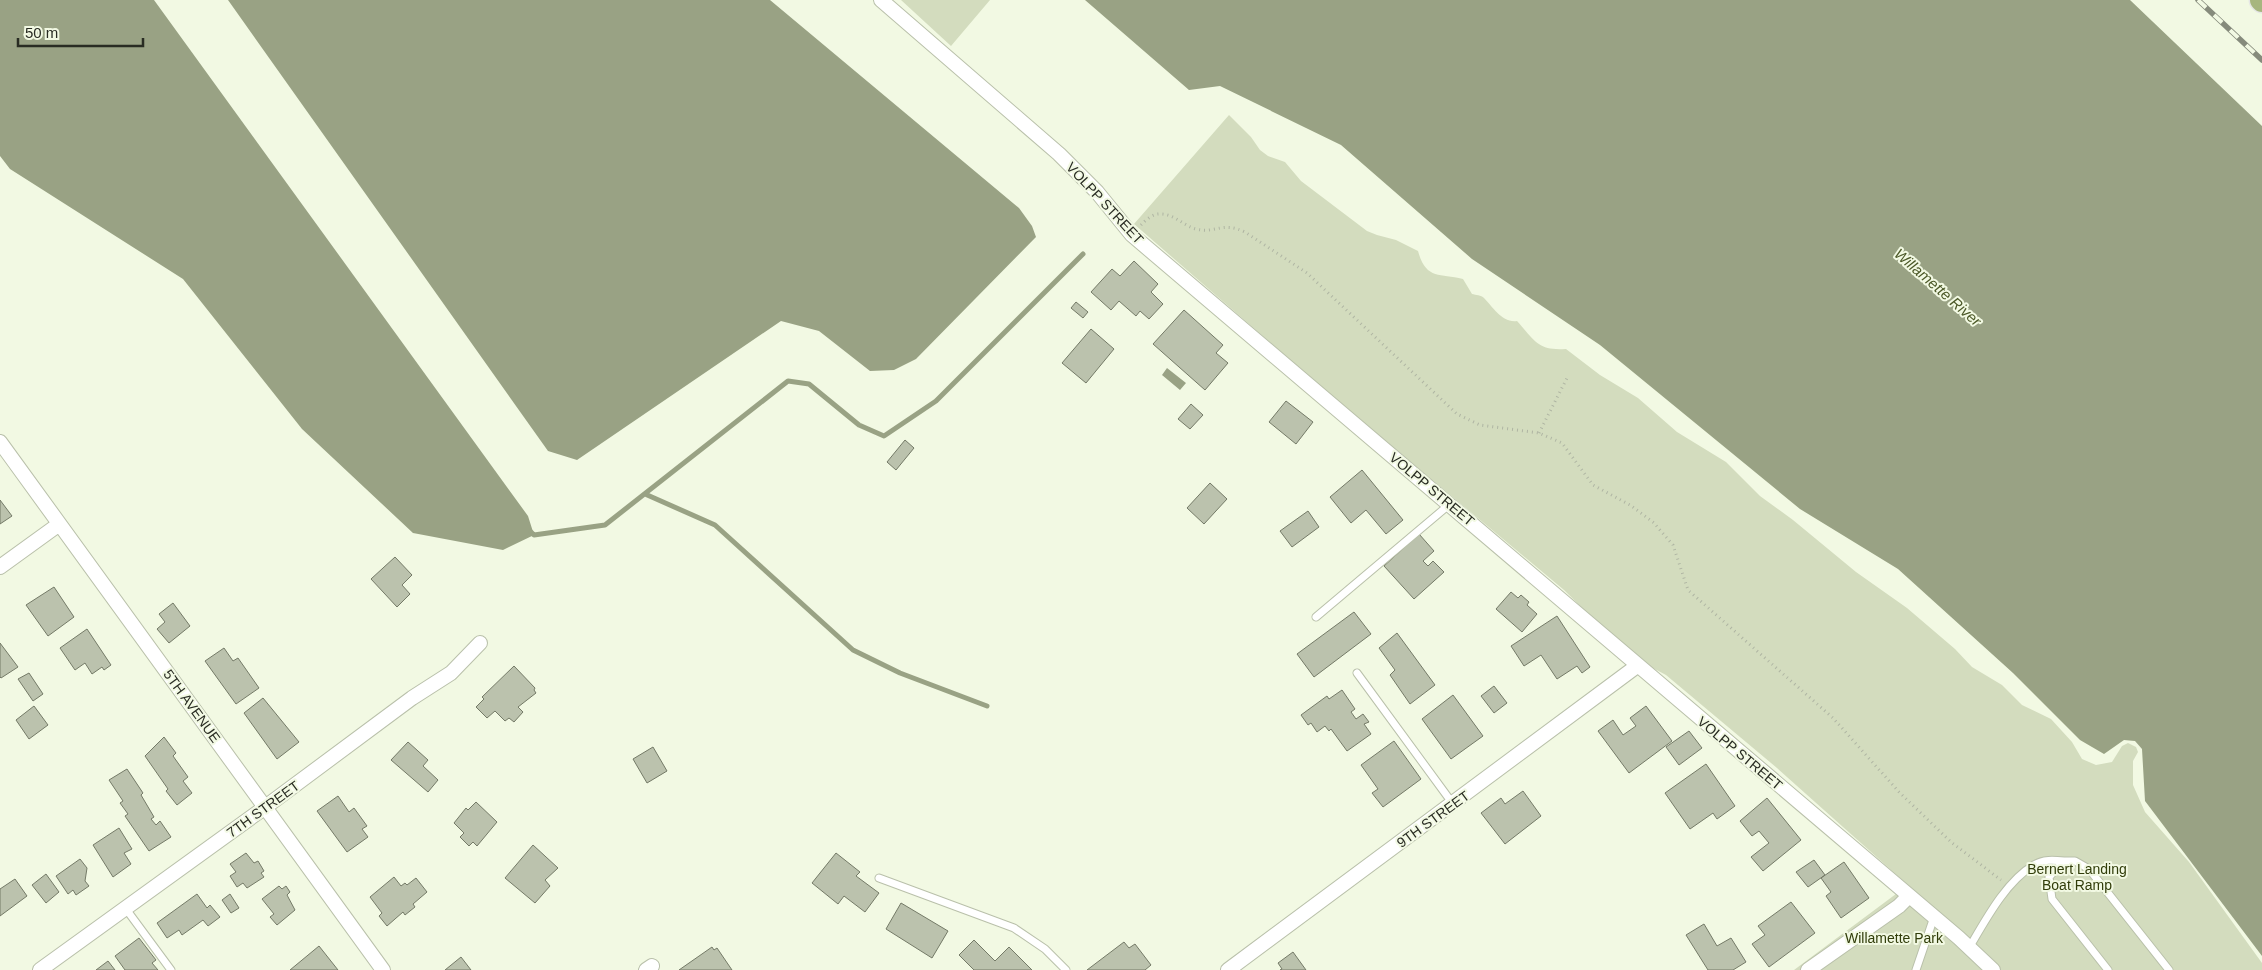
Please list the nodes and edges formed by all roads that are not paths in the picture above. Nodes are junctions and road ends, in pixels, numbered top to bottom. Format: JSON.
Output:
{"nodes":[{"id":1,"x":881,"y":0,"type":"edge"},
{"id":2,"x":0,"y":442,"type":"edge"},
{"id":3,"x":1450,"y":504,"type":"junction"},
{"id":4,"x":58,"y":524,"type":"junction"},
{"id":5,"x":0,"y":568,"type":"edge"},
{"id":6,"x":1316,"y":617,"type":"dead end"},
{"id":7,"x":480,"y":643,"type":"dead end"},
{"id":8,"x":1637,"y":666,"type":"junction"},
{"id":9,"x":1356,"y":674,"type":"dead end"},
{"id":10,"x":1452,"y":804,"type":"junction"},
{"id":11,"x":264,"y":808,"type":"junction"},
{"id":12,"x":2064,"y":861,"type":"junction"},
{"id":13,"x":879,"y":878,"type":"dead end"},
{"id":14,"x":1909,"y":896,"type":"junction"},
{"id":15,"x":126,"y":909,"type":"junction"},
{"id":16,"x":1934,"y":917,"type":"junction"},
{"id":17,"x":1969,"y":948,"type":"junction"},
{"id":18,"x":1235,"y":968,"type":"edge"},
{"id":19,"x":40,"y":970,"type":"edge"},
{"id":20,"x":171,"y":970,"type":"edge"},
{"id":21,"x":383,"y":970,"type":"edge"},
{"id":22,"x":1066,"y":970,"type":"edge"},
{"id":23,"x":1808,"y":970,"type":"edge"},
{"id":24,"x":1916,"y":970,"type":"edge"},
{"id":25,"x":1993,"y":970,"type":"edge"},
{"id":26,"x":2108,"y":970,"type":"edge"},
{"id":27,"x":2169,"y":970,"type":"edge"}],
"edges":[{"from":1,"to":3,"type":"street","name":"VOLPP STREET"},
{"from":2,"to":4,"type":"street","name":"5TH AVENUE"},
{"from":3,"to":6,"type":"lane"},
{"from":3,"to":8,"type":"street","name":"VOLPP STREET"},
{"from":4,"to":5,"type":"street"},
{"from":4,"to":11,"type":"street","name":"5TH AVENUE"},
{"from":7,"to":11,"type":"street","name":"7TH STREET"},
{"from":8,"to":10,"type":"street","name":"9TH STREET"},
{"from":8,"to":14,"type":"street","name":"VOLPP STREET"},
{"from":9,"to":10,"type":"lane"},
{"from":10,"to":18,"type":"street","name":"9TH STREET"},
{"from":11,"to":15,"type":"street","name":"7TH STREET"},
{"from":11,"to":21,"type":"street","name":"5TH AVENUE"},
{"from":12,"to":17,"type":"lane"},
{"from":12,"to":26,"type":"lane"},
{"from":12,"to":27,"type":"lane"},
{"from":13,"to":22,"type":"lane"},
{"from":14,"to":16,"type":"street","name":"VOLPP STREET"},
{"from":14,"to":23,"type":"street"},
{"from":15,"to":19,"type":"street","name":"7TH STREET"},
{"from":15,"to":20,"type":"lane"},
{"from":16,"to":17,"type":"street","name":"VOLPP STREET"},
{"from":16,"to":24,"type":"lane"},
{"from":17,"to":25,"type":"street","name":"VOLPP STREET"}]}
